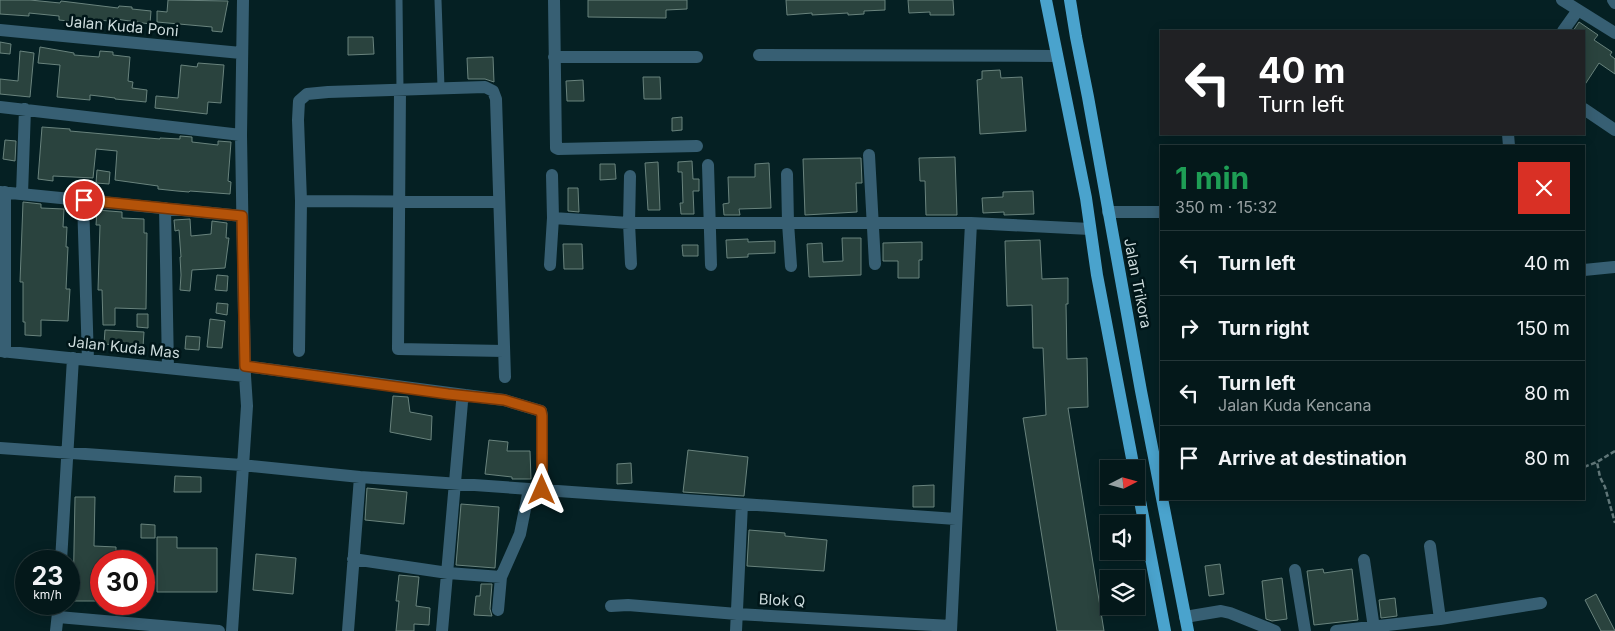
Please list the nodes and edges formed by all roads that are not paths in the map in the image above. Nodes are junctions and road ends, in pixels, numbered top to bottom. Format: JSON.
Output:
{"nodes":[{"id":1,"x":243,"y":0,"type":"edge"},
{"id":2,"x":399,"y":0,"type":"edge"},
{"id":3,"x":438,"y":0,"type":"edge"},
{"id":4,"x":554,"y":0,"type":"edge"},
{"id":5,"x":1046,"y":0,"type":"edge"},
{"id":6,"x":1070,"y":0,"type":"edge"},
{"id":7,"x":1562,"y":0,"type":"edge"},
{"id":8,"x":1578,"y":10,"type":"junction"},
{"id":9,"x":0,"y":30,"type":"edge"},
{"id":10,"x":1564,"y":30,"type":"edge"},
{"id":11,"x":1615,"y":33,"type":"edge"},
{"id":12,"x":241,"y":53,"type":"junction"},
{"id":13,"x":759,"y":55,"type":"dead end"},
{"id":14,"x":1057,"y":56,"type":"junction"},
{"id":15,"x":554,"y":57,"type":"junction"},
{"id":16,"x":697,"y":57,"type":"dead end"},
{"id":17,"x":441,"y":88,"type":"junction"},
{"id":18,"x":400,"y":90,"type":"junction"},
{"id":19,"x":0,"y":107,"type":"edge"},
{"id":20,"x":25,"y":109,"type":"junction"},
{"id":21,"x":1585,"y":110,"type":"edge"},
{"id":22,"x":1615,"y":130,"type":"edge"},
{"id":23,"x":241,"y":135,"type":"junction"},
{"id":24,"x":697,"y":146,"type":"dead end"},
{"id":25,"x":868,"y":156,"type":"dead end"},
{"id":26,"x":708,"y":165,"type":"dead end"},
{"id":27,"x":787,"y":174,"type":"dead end"},
{"id":28,"x":552,"y":175,"type":"dead end"},
{"id":29,"x":630,"y":176,"type":"dead end"},
{"id":30,"x":2,"y":192,"type":"edge"},
{"id":31,"x":22,"y":194,"type":"junction"},
{"id":32,"x":84,"y":200,"type":"junction"},
{"id":33,"x":301,"y":201,"type":"junction"},
{"id":34,"x":400,"y":202,"type":"junction"},
{"id":35,"x":499,"y":202,"type":"junction"},
{"id":36,"x":165,"y":208,"type":"junction"},
{"id":37,"x":1108,"y":212,"type":"junction"},
{"id":38,"x":1160,"y":212,"type":"edge"},
{"id":39,"x":242,"y":216,"type":"junction"},
{"id":40,"x":553,"y":218,"type":"junction"},
{"id":41,"x":630,"y":223,"type":"junction"},
{"id":42,"x":710,"y":223,"type":"junction"},
{"id":43,"x":788,"y":223,"type":"junction"},
{"id":44,"x":873,"y":223,"type":"junction"},
{"id":45,"x":971,"y":223,"type":"junction"},
{"id":46,"x":1090,"y":229,"type":"junction"},
{"id":47,"x":631,"y":264,"type":"dead end"},
{"id":48,"x":875,"y":264,"type":"dead end"},
{"id":49,"x":550,"y":265,"type":"dead end"},
{"id":50,"x":711,"y":266,"type":"dead end"},
{"id":51,"x":791,"y":266,"type":"dead end"},
{"id":52,"x":1614,"y":267,"type":"dead end"},
{"id":53,"x":1585,"y":270,"type":"edge"},
{"id":54,"x":299,"y":351,"type":"dead end"},
{"id":55,"x":504,"y":351,"type":"junction"},
{"id":56,"x":3,"y":352,"type":"edge"},
{"id":57,"x":73,"y":358,"type":"junction"},
{"id":58,"x":88,"y":360,"type":"junction"},
{"id":59,"x":168,"y":368,"type":"junction"},
{"id":60,"x":245,"y":371,"type":"junction"},
{"id":61,"x":504,"y":376,"type":"dead end"},
{"id":62,"x":465,"y":395,"type":"junction"},
{"id":63,"x":0,"y":448,"type":"edge"},
{"id":64,"x":67,"y":452,"type":"junction"},
{"id":65,"x":1132,"y":460,"type":"edge"},
{"id":66,"x":242,"y":465,"type":"junction"},
{"id":67,"x":360,"y":477,"type":"junction"},
{"id":68,"x":456,"y":484,"type":"junction"},
{"id":69,"x":1160,"y":487,"type":"edge"},
{"id":70,"x":535,"y":490,"type":"junction"},
{"id":71,"x":1162,"y":500,"type":"edge"},
{"id":72,"x":742,"y":504,"type":"junction"},
{"id":73,"x":1141,"y":505,"type":"edge"},
{"id":74,"x":956,"y":520,"type":"junction"},
{"id":75,"x":1170,"y":540,"type":"junction"},
{"id":76,"x":1430,"y":546,"type":"dead end"},
{"id":77,"x":1150,"y":549,"type":"junction"},
{"id":78,"x":62,"y":550,"type":"edge"},
{"id":79,"x":353,"y":559,"type":"junction"},
{"id":80,"x":1364,"y":560,"type":"dead end"},
{"id":81,"x":1295,"y":570,"type":"dead end"},
{"id":82,"x":448,"y":573,"type":"junction"},
{"id":83,"x":500,"y":577,"type":"junction"},
{"id":84,"x":1180,"y":588,"type":"junction"},
{"id":85,"x":1158,"y":596,"type":"junction"},
{"id":86,"x":1541,"y":603,"type":"dead end"},
{"id":87,"x":611,"y":606,"type":"dead end"},
{"id":88,"x":498,"y":610,"type":"dead end"},
{"id":89,"x":737,"y":614,"type":"junction"},
{"id":90,"x":58,"y":617,"type":"joint"},
{"id":91,"x":1185,"y":617,"type":"junction"},
{"id":92,"x":1440,"y":620,"type":"junction"},
{"id":93,"x":1374,"y":628,"type":"junction"},
{"id":94,"x":951,"y":629,"type":"edge"},
{"id":95,"x":56,"y":631,"type":"edge"},
{"id":96,"x":218,"y":631,"type":"edge"},
{"id":97,"x":232,"y":631,"type":"edge"},
{"id":98,"x":348,"y":631,"type":"edge"},
{"id":99,"x":442,"y":631,"type":"edge"},
{"id":100,"x":736,"y":631,"type":"edge"},
{"id":101,"x":1165,"y":631,"type":"edge"},
{"id":102,"x":1188,"y":631,"type":"edge"},
{"id":103,"x":1275,"y":631,"type":"edge"},
{"id":104,"x":1305,"y":631,"type":"edge"},
{"id":105,"x":1336,"y":631,"type":"edge"}],
"edges":[{"from":1,"to":12,"type":"street"},
{"from":2,"to":18,"type":"lane"},
{"from":3,"to":17,"type":"lane"},
{"from":4,"to":15,"type":"street"},
{"from":5,"to":14,"type":"main road"},
{"from":6,"to":37,"type":"main road","name":"Jalan Trikora"},
{"from":7,"to":8,"type":"street"},
{"from":8,"to":10,"type":"street"},
{"from":8,"to":11,"type":"street"},
{"from":9,"to":12,"type":"street","name":"Jalan Kuda Poni"},
{"from":12,"to":23,"type":"street"},
{"from":13,"to":14,"type":"street"},
{"from":14,"to":46,"type":"main road"},
{"from":15,"to":16,"type":"street"},
{"from":15,"to":24,"type":"street"},
{"from":17,"to":18,"type":"street"},
{"from":17,"to":35,"type":"street"},
{"from":18,"to":33,"type":"street"},
{"from":18,"to":34,"type":"street"},
{"from":19,"to":20,"type":"street"},
{"from":20,"to":23,"type":"street"},
{"from":20,"to":31,"type":"street"},
{"from":21,"to":22,"type":"street"},
{"from":23,"to":39,"type":"street"},
{"from":25,"to":44,"type":"street"},
{"from":26,"to":42,"type":"street"},
{"from":27,"to":43,"type":"street"},
{"from":28,"to":40,"type":"street"},
{"from":29,"to":41,"type":"street"},
{"from":30,"to":31,"type":"street"},
{"from":30,"to":56,"type":"street"},
{"from":31,"to":32,"type":"street"},
{"from":32,"to":36,"type":"street"},
{"from":32,"to":58,"type":"street"},
{"from":33,"to":34,"type":"street"},
{"from":33,"to":54,"type":"street"},
{"from":34,"to":35,"type":"street"},
{"from":34,"to":55,"type":"street"},
{"from":35,"to":55,"type":"street"},
{"from":36,"to":39,"type":"street"},
{"from":36,"to":59,"type":"street"},
{"from":37,"to":38,"type":"street"},
{"from":37,"to":69,"type":"main road","name":"Jalan Trikora"},
{"from":39,"to":60,"type":"street"},
{"from":40,"to":41,"type":"street"},
{"from":40,"to":49,"type":"street"},
{"from":41,"to":42,"type":"street"},
{"from":41,"to":47,"type":"street"},
{"from":42,"to":43,"type":"street"},
{"from":42,"to":50,"type":"street"},
{"from":43,"to":44,"type":"street"},
{"from":43,"to":51,"type":"street"},
{"from":44,"to":45,"type":"street"},
{"from":44,"to":48,"type":"street"},
{"from":45,"to":46,"type":"street"},
{"from":45,"to":74,"type":"street"},
{"from":46,"to":65,"type":"main road"},
{"from":52,"to":53,"type":"street"},
{"from":55,"to":61,"type":"street"},
{"from":56,"to":57,"type":"street","name":"Jalan Kuda Mas"},
{"from":57,"to":58,"type":"street","name":"Jalan Kuda Mas"},
{"from":57,"to":64,"type":"street"},
{"from":58,"to":59,"type":"street","name":"Jalan Kuda Mas"},
{"from":59,"to":60,"type":"street","name":"Jalan Kuda Mas"},
{"from":60,"to":62,"type":"street","name":"Jalan Kuda Mas"},
{"from":60,"to":66,"type":"street"},
{"from":62,"to":68,"type":"street"},
{"from":62,"to":70,"type":"street","name":"Jalan Kuda Mas"},
{"from":63,"to":64,"type":"street"},
{"from":64,"to":66,"type":"street"},
{"from":64,"to":78,"type":"street"},
{"from":66,"to":67,"type":"street"},
{"from":66,"to":97,"type":"street"},
{"from":67,"to":68,"type":"street"},
{"from":67,"to":79,"type":"street"},
{"from":68,"to":70,"type":"street"},
{"from":68,"to":82,"type":"street"},
{"from":70,"to":72,"type":"street"},
{"from":70,"to":83,"type":"street"},
{"from":71,"to":75,"type":"main road","name":"Jalan Trikora"},
{"from":72,"to":74,"type":"street"},
{"from":72,"to":89,"type":"street"},
{"from":73,"to":77,"type":"main road"},
{"from":74,"to":94,"type":"street"},
{"from":75,"to":77,"type":"main road"},
{"from":75,"to":84,"type":"main road","name":"Jalan Trikora"},
{"from":76,"to":92,"type":"street"},
{"from":77,"to":85,"type":"main road"},
{"from":79,"to":82,"type":"street"},
{"from":79,"to":98,"type":"street"},
{"from":80,"to":93,"type":"street"},
{"from":81,"to":104,"type":"street"},
{"from":82,"to":83,"type":"street"},
{"from":82,"to":99,"type":"street"},
{"from":83,"to":88,"type":"street"},
{"from":84,"to":85,"type":"main road"},
{"from":84,"to":91,"type":"main road","name":"Jalan Trikora"},
{"from":85,"to":101,"type":"main road"},
{"from":86,"to":92,"type":"street"},
{"from":87,"to":89,"type":"street","name":"Blok Q"},
{"from":89,"to":94,"type":"street","name":"Blok Q"},
{"from":89,"to":100,"type":"street"},
{"from":90,"to":95,"type":"street"},
{"from":90,"to":96,"type":"street"},
{"from":91,"to":102,"type":"main road","name":"Jalan Trikora"},
{"from":91,"to":103,"type":"street"},
{"from":92,"to":93,"type":"street"},
{"from":93,"to":105,"type":"street"}]}
